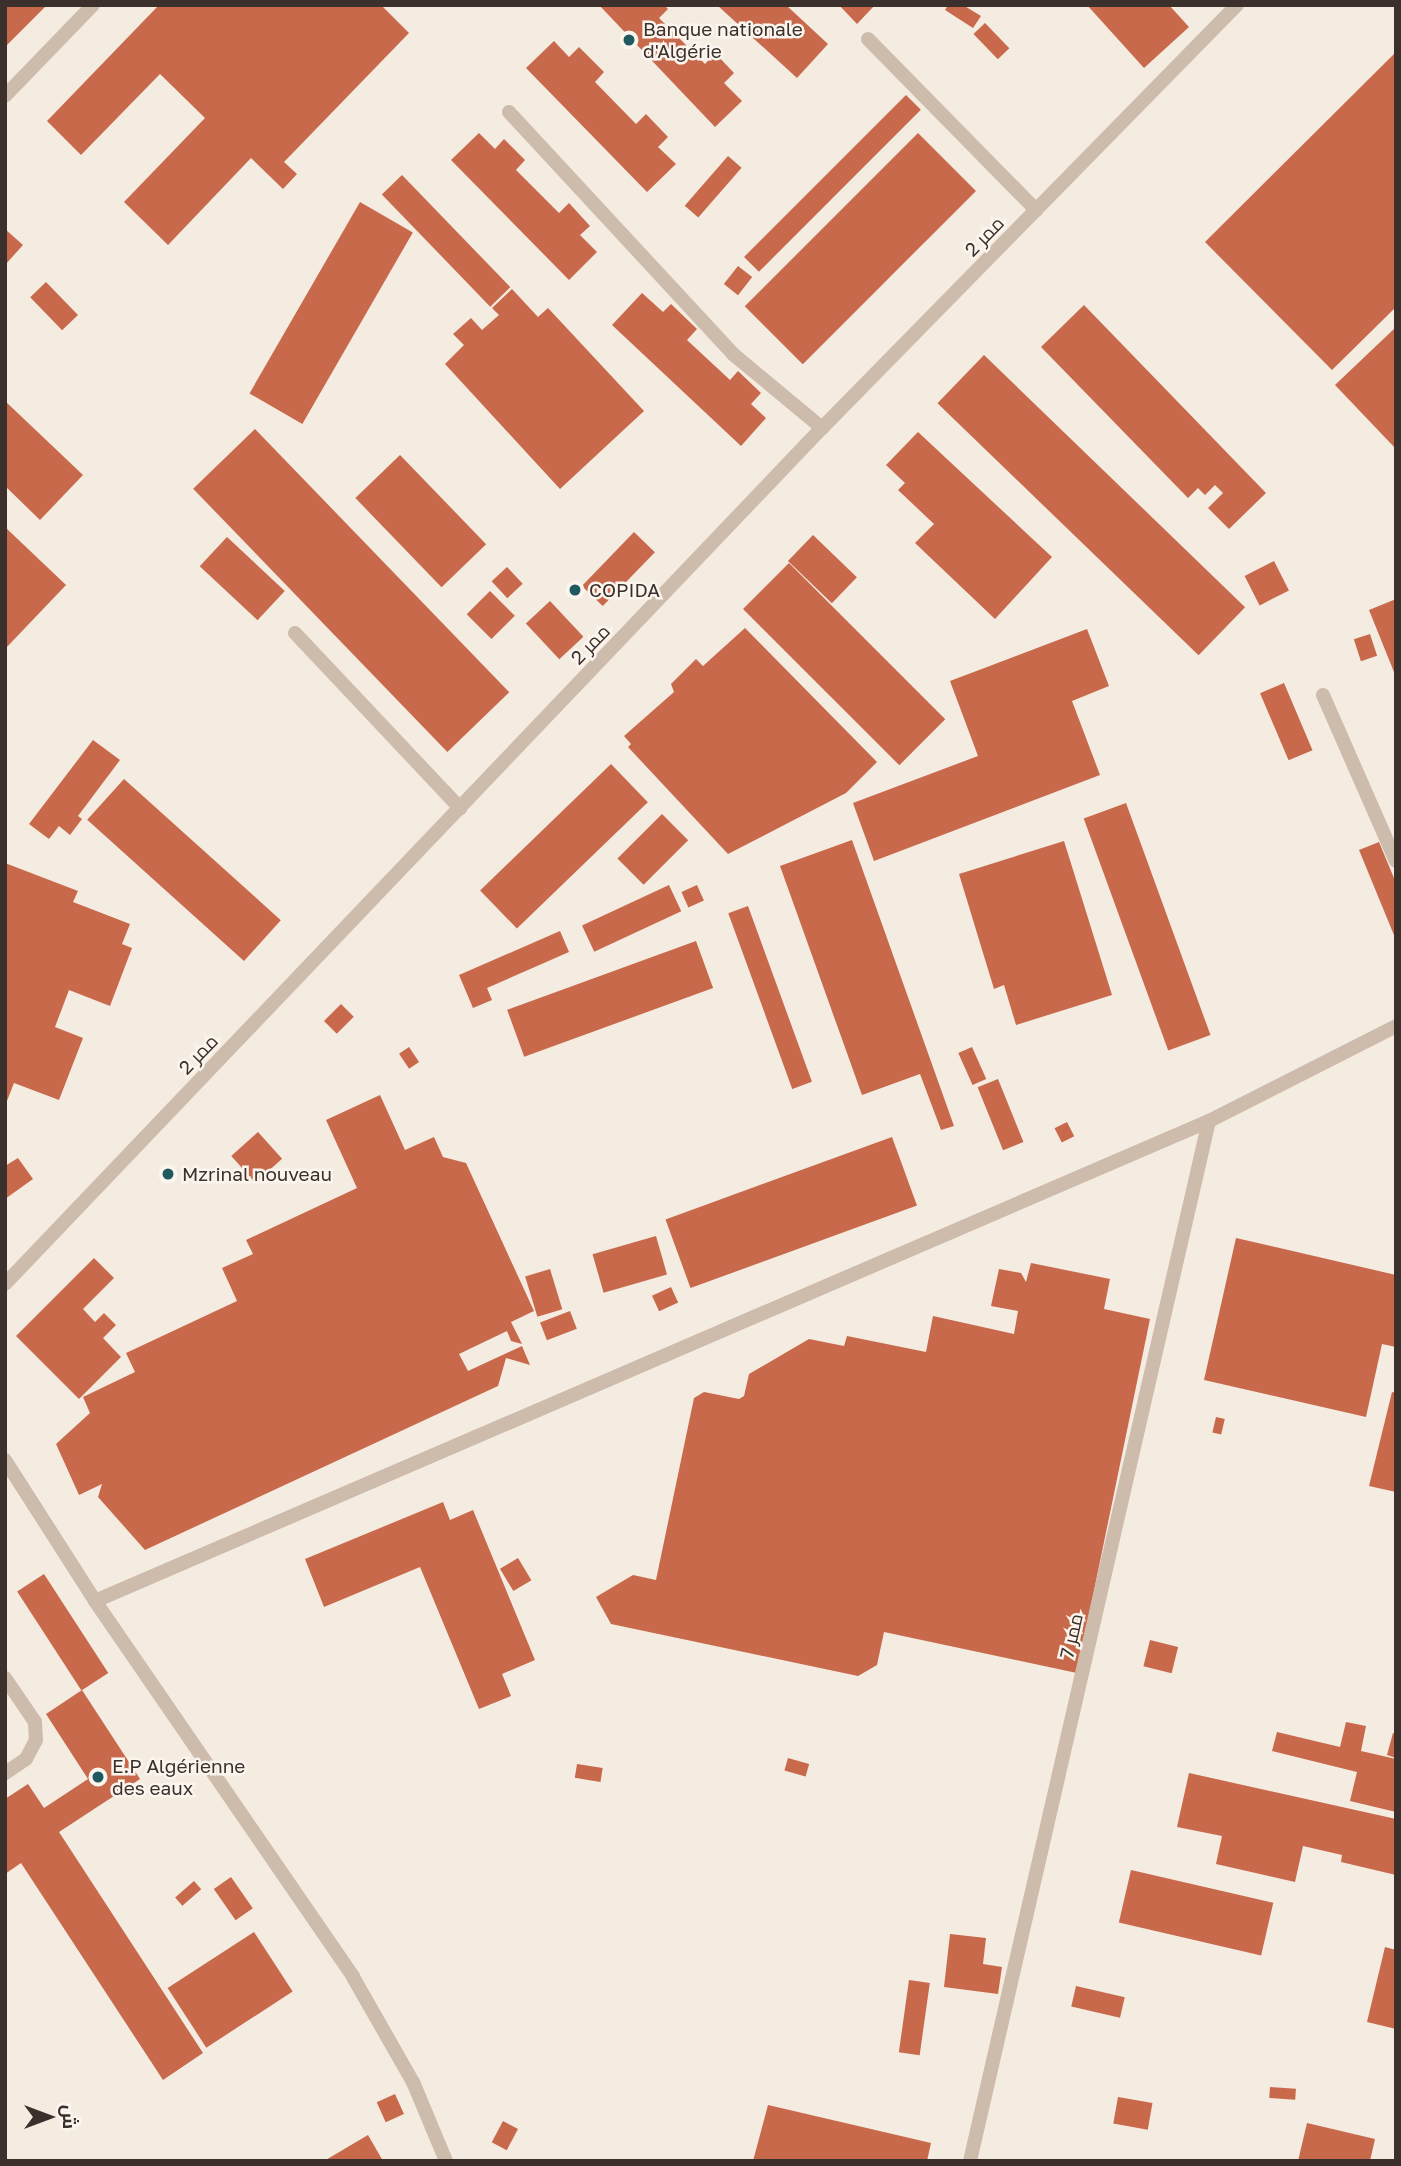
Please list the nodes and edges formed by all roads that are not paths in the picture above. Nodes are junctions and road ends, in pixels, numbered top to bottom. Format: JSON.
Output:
{"nodes":[{"id":1,"x":93,"y":5,"type":"edge"},
{"id":2,"x":1237,"y":5,"type":"edge"},
{"id":3,"x":868,"y":39,"type":"dead end"},
{"id":4,"x":5,"y":96,"type":"edge"},
{"id":5,"x":509,"y":112,"type":"dead end"},
{"id":6,"x":1036,"y":210,"type":"junction"},
{"id":7,"x":822,"y":428,"type":"junction"},
{"id":8,"x":295,"y":633,"type":"dead end"},
{"id":9,"x":1324,"y":695,"type":"dead end"},
{"id":10,"x":460,"y":808,"type":"junction"},
{"id":11,"x":1396,"y":861,"type":"edge"},
{"id":12,"x":1396,"y":1026,"type":"edge"},
{"id":13,"x":1209,"y":1121,"type":"junction"},
{"id":14,"x":5,"y":1284,"type":"edge"},
{"id":15,"x":5,"y":1460,"type":"edge"},
{"id":16,"x":94,"y":1601,"type":"junction"},
{"id":17,"x":5,"y":1678,"type":"edge"},
{"id":18,"x":6,"y":1772,"type":"edge"},
{"id":19,"x":446,"y":2161,"type":"edge"},
{"id":20,"x":970,"y":2161,"type":"edge"}],
"edges":[{"from":1,"to":4,"type":"lane"},
{"from":2,"to":6,"type":"lane","name":"ممر 2"},
{"from":3,"to":6,"type":"lane"},
{"from":5,"to":7,"type":"lane"},
{"from":6,"to":7,"type":"lane","name":"ممر 2"},
{"from":7,"to":10,"type":"lane","name":"ممر 2"},
{"from":8,"to":10,"type":"lane"},
{"from":9,"to":11,"type":"lane"},
{"from":10,"to":14,"type":"lane","name":"ممر 2"},
{"from":12,"to":13,"type":"lane"},
{"from":13,"to":16,"type":"lane"},
{"from":13,"to":20,"type":"lane","name":"ممر 7"},
{"from":15,"to":16,"type":"lane"},
{"from":16,"to":19,"type":"lane"},
{"from":17,"to":18,"type":"lane"}]}
